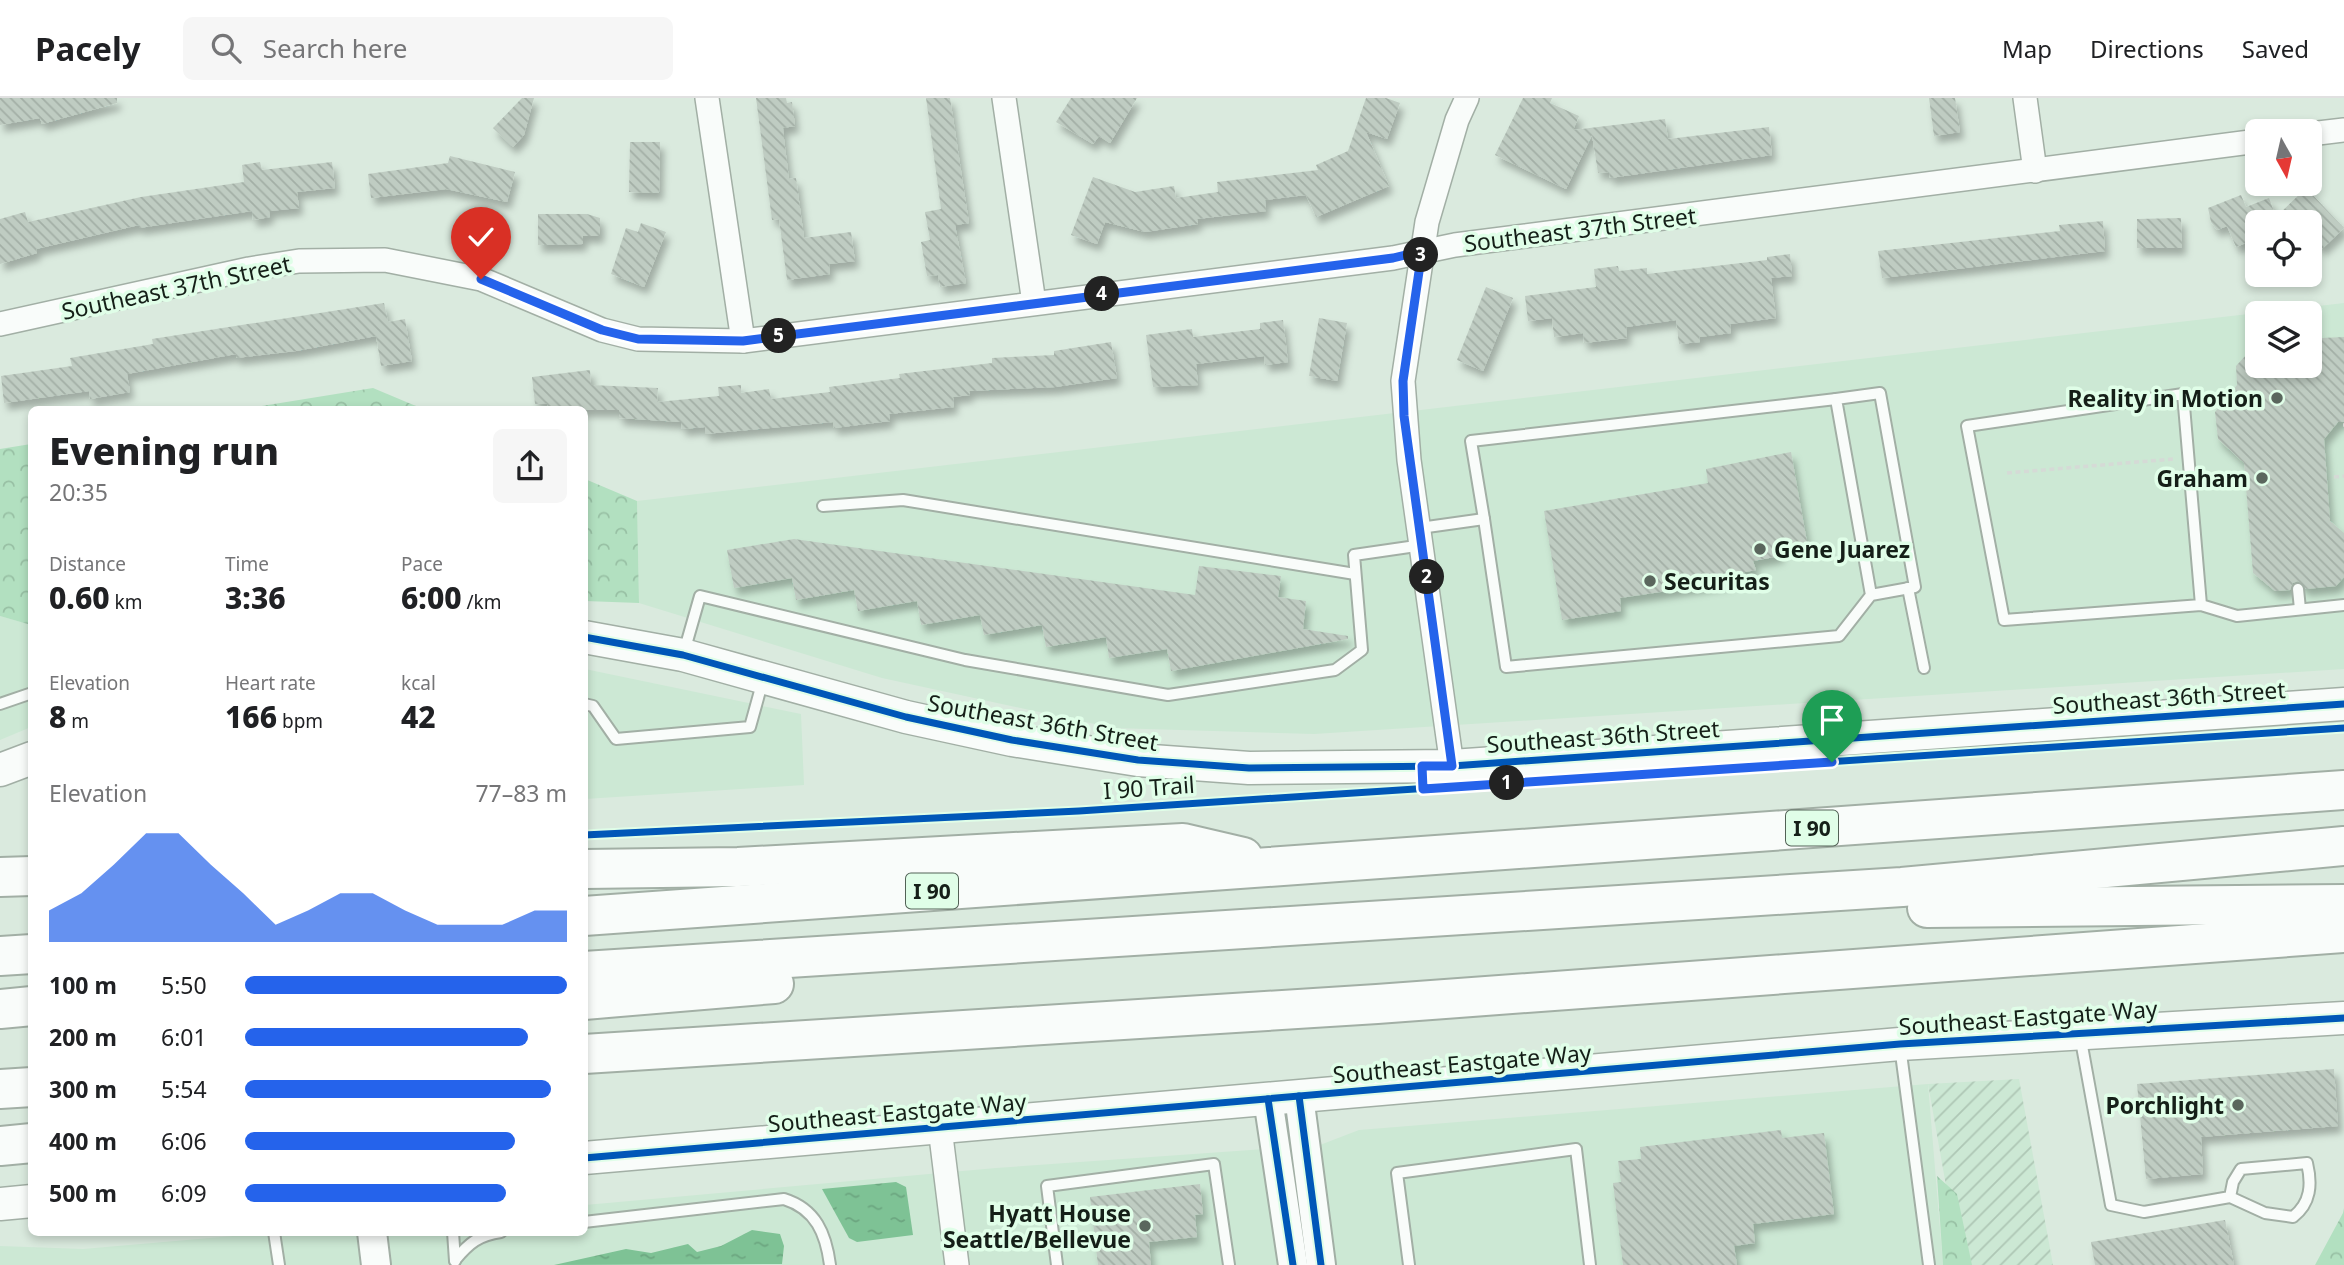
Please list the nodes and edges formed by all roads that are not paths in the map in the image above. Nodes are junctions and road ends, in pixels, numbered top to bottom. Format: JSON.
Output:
{"nodes":[{"id":1,"x":707,"y":98,"type":"edge"},
{"id":2,"x":1004,"y":98,"type":"edge"},
{"id":3,"x":1466,"y":98,"type":"edge"},
{"id":4,"x":2025,"y":98,"type":"edge"},
{"id":5,"x":2344,"y":130,"type":"edge"},
{"id":6,"x":2322,"y":133,"type":"edge"},
{"id":7,"x":2245,"y":143,"type":"edge"},
{"id":8,"x":2035,"y":171,"type":"junction"},
{"id":9,"x":1422,"y":251,"type":"junction"},
{"id":10,"x":1034,"y":303,"type":"junction"},
{"id":11,"x":0,"y":324,"type":"edge"},
{"id":12,"x":743,"y":341,"type":"junction"},
{"id":13,"x":1836,"y":399,"type":"junction"},
{"id":14,"x":823,"y":506,"type":"dead end"},
{"id":15,"x":1484,"y":519,"type":"junction"},
{"id":16,"x":1421,"y":536,"type":"junction"},
{"id":17,"x":1356,"y":574,"type":"junction"},
{"id":18,"x":1908,"y":589,"type":"junction"},
{"id":19,"x":2298,"y":589,"type":"dead end"},
{"id":20,"x":1871,"y":595,"type":"junction"},
{"id":21,"x":2201,"y":605,"type":"junction"},
{"id":22,"x":2344,"y":605,"type":"edge"},
{"id":23,"x":2300,"y":609,"type":"junction"},
{"id":24,"x":588,"y":638,"type":"edge"},
{"id":25,"x":683,"y":654,"type":"junction"},
{"id":26,"x":1924,"y":668,"type":"dead end"},
{"id":27,"x":763,"y":678,"type":"junction"},
{"id":28,"x":28,"y":694,"type":"edge"},
{"id":29,"x":0,"y":704,"type":"edge"},
{"id":30,"x":2344,"y":704,"type":"edge"},
{"id":31,"x":588,"y":705,"type":"edge"},
{"id":32,"x":28,"y":760,"type":"edge"},
{"id":33,"x":1452,"y":766,"type":"junction"},
{"id":34,"x":0,"y":770,"type":"edge"},
{"id":35,"x":2344,"y":790,"type":"edge"},
{"id":36,"x":2344,"y":846,"type":"edge"},
{"id":37,"x":1280,"y":866,"type":"junction"},
{"id":38,"x":588,"y":869,"type":"edge"},
{"id":39,"x":28,"y":876,"type":"edge"},
{"id":40,"x":0,"y":877,"type":"edge"},
{"id":41,"x":2344,"y":904,"type":"edge"},
{"id":42,"x":588,"y":916,"type":"edge"},
{"id":43,"x":28,"y":931,"type":"edge"},
{"id":44,"x":0,"y":933,"type":"edge"},
{"id":45,"x":2344,"y":933,"type":"edge"},
{"id":46,"x":28,"y":954,"type":"edge"},
{"id":47,"x":0,"y":956,"type":"edge"},
{"id":48,"x":588,"y":971,"type":"edge"},
{"id":49,"x":588,"y":1000,"type":"edge"},
{"id":50,"x":28,"y":1006,"type":"edge"},
{"id":51,"x":0,"y":1009,"type":"edge"},
{"id":52,"x":2344,"y":1018,"type":"edge"},
{"id":53,"x":28,"y":1032,"type":"edge"},
{"id":54,"x":2080,"y":1032,"type":"junction"},
{"id":55,"x":0,"y":1034,"type":"edge"},
{"id":56,"x":838,"y":1039,"type":"junction"},
{"id":57,"x":1900,"y":1044,"type":"junction"},
{"id":58,"x":588,"y":1054,"type":"edge"},
{"id":59,"x":588,"y":1076,"type":"edge"},
{"id":60,"x":28,"y":1087,"type":"edge"},
{"id":61,"x":0,"y":1089,"type":"edge"},
{"id":62,"x":1284,"y":1097,"type":"junction"},
{"id":63,"x":940,"y":1128,"type":"junction"},
{"id":64,"x":28,"y":1143,"type":"edge"},
{"id":65,"x":0,"y":1146,"type":"edge"},
{"id":66,"x":588,"y":1158,"type":"edge"},
{"id":67,"x":2230,"y":1197,"type":"junction"},
{"id":68,"x":28,"y":1201,"type":"edge"},
{"id":69,"x":0,"y":1204,"type":"edge"},
{"id":70,"x":588,"y":1222,"type":"edge"},
{"id":71,"x":275,"y":1236,"type":"edge"},
{"id":72,"x":372,"y":1236,"type":"edge"},
{"id":73,"x":453,"y":1236,"type":"edge"},
{"id":74,"x":482,"y":1236,"type":"edge"},
{"id":75,"x":455,"y":1263,"type":"edge"},
{"id":76,"x":279,"y":1265,"type":"edge"},
{"id":77,"x":376,"y":1265,"type":"edge"},
{"id":78,"x":830,"y":1265,"type":"edge"},
{"id":79,"x":957,"y":1265,"type":"edge"},
{"id":80,"x":1057,"y":1265,"type":"edge"},
{"id":81,"x":1229,"y":1265,"type":"edge"},
{"id":82,"x":1293,"y":1265,"type":"edge"},
{"id":83,"x":1321,"y":1265,"type":"edge"},
{"id":84,"x":1409,"y":1265,"type":"edge"},
{"id":85,"x":1590,"y":1265,"type":"edge"},
{"id":86,"x":1929,"y":1265,"type":"edge"}],
"edges":[{"from":1,"to":12,"type":"street"},
{"from":2,"to":10,"type":"street"},
{"from":3,"to":9,"type":"street"},
{"from":4,"to":8,"type":"street"},
{"from":5,"to":6,"type":"street"},
{"from":7,"to":8,"type":"street","name":"Southeast 37th Street"},
{"from":8,"to":9,"type":"street","name":"Southeast 37th Street"},
{"from":9,"to":10,"type":"street","name":"Southeast 37th Street"},
{"from":9,"to":16,"type":"street"},
{"from":10,"to":12,"type":"street","name":"Southeast 37th Street"},
{"from":11,"to":12,"type":"street","name":"Southeast 37th Street"},
{"from":13,"to":15,"type":"lane"},
{"from":13,"to":18,"type":"lane"},
{"from":13,"to":20,"type":"lane"},
{"from":14,"to":17,"type":"lane"},
{"from":15,"to":16,"type":"lane"},
{"from":15,"to":20,"type":"lane"},
{"from":16,"to":17,"type":"lane"},
{"from":16,"to":33,"type":"street"},
{"from":17,"to":25,"type":"lane"},
{"from":18,"to":20,"type":"lane"},
{"from":18,"to":26,"type":"lane"},
{"from":19,"to":23,"type":"lane"},
{"from":21,"to":21,"type":"lane"},
{"from":21,"to":23,"type":"lane"},
{"from":22,"to":23,"type":"lane"},
{"from":24,"to":25,"type":"main road","name":"Southeast 36th Street"},
{"from":25,"to":27,"type":"main road","name":"Southeast 36th Street"},
{"from":27,"to":31,"type":"lane"},
{"from":27,"to":33,"type":"main road","name":"Southeast 36th Street"},
{"from":28,"to":29,"type":"lane"},
{"from":30,"to":33,"type":"main road","name":"Southeast 36th Street"},
{"from":32,"to":34,"type":"main road"},
{"from":35,"to":37,"type":"highway","number":"I 90"},
{"from":36,"to":48,"type":"highway"},
{"from":37,"to":38,"type":"highway"},
{"from":37,"to":42,"type":"highway","number":"I 90"},
{"from":39,"to":40,"type":"highway"},
{"from":41,"to":49,"type":"highway"},
{"from":43,"to":44,"type":"highway"},
{"from":45,"to":56,"type":"highway"},
{"from":46,"to":47,"type":"highway"},
{"from":50,"to":51,"type":"highway"},
{"from":52,"to":54,"type":"main road","name":"Southeast Eastgate Way"},
{"from":53,"to":55,"type":"highway"},
{"from":54,"to":57,"type":"main road","name":"Southeast Eastgate Way"},
{"from":54,"to":67,"type":"lane"},
{"from":56,"to":58,"type":"highway"},
{"from":56,"to":59,"type":"highway"},
{"from":57,"to":62,"type":"main road","name":"Southeast Eastgate Way"},
{"from":57,"to":86,"type":"lane"},
{"from":60,"to":61,"type":"highway"},
{"from":62,"to":63,"type":"main road","name":"Southeast Eastgate Way"},
{"from":62,"to":82,"type":"street"},
{"from":62,"to":83,"type":"street"},
{"from":63,"to":66,"type":"main road","name":"Southeast Eastgate Way"},
{"from":63,"to":79,"type":"street"},
{"from":64,"to":65,"type":"highway"},
{"from":67,"to":67,"type":"lane"},
{"from":68,"to":69,"type":"main road"},
{"from":70,"to":78,"type":"lane"},
{"from":71,"to":76,"type":"lane"},
{"from":72,"to":77,"type":"street"},
{"from":73,"to":75,"type":"lane"},
{"from":74,"to":75,"type":"lane"},
{"from":80,"to":81,"type":"lane"},
{"from":84,"to":85,"type":"lane"}]}
